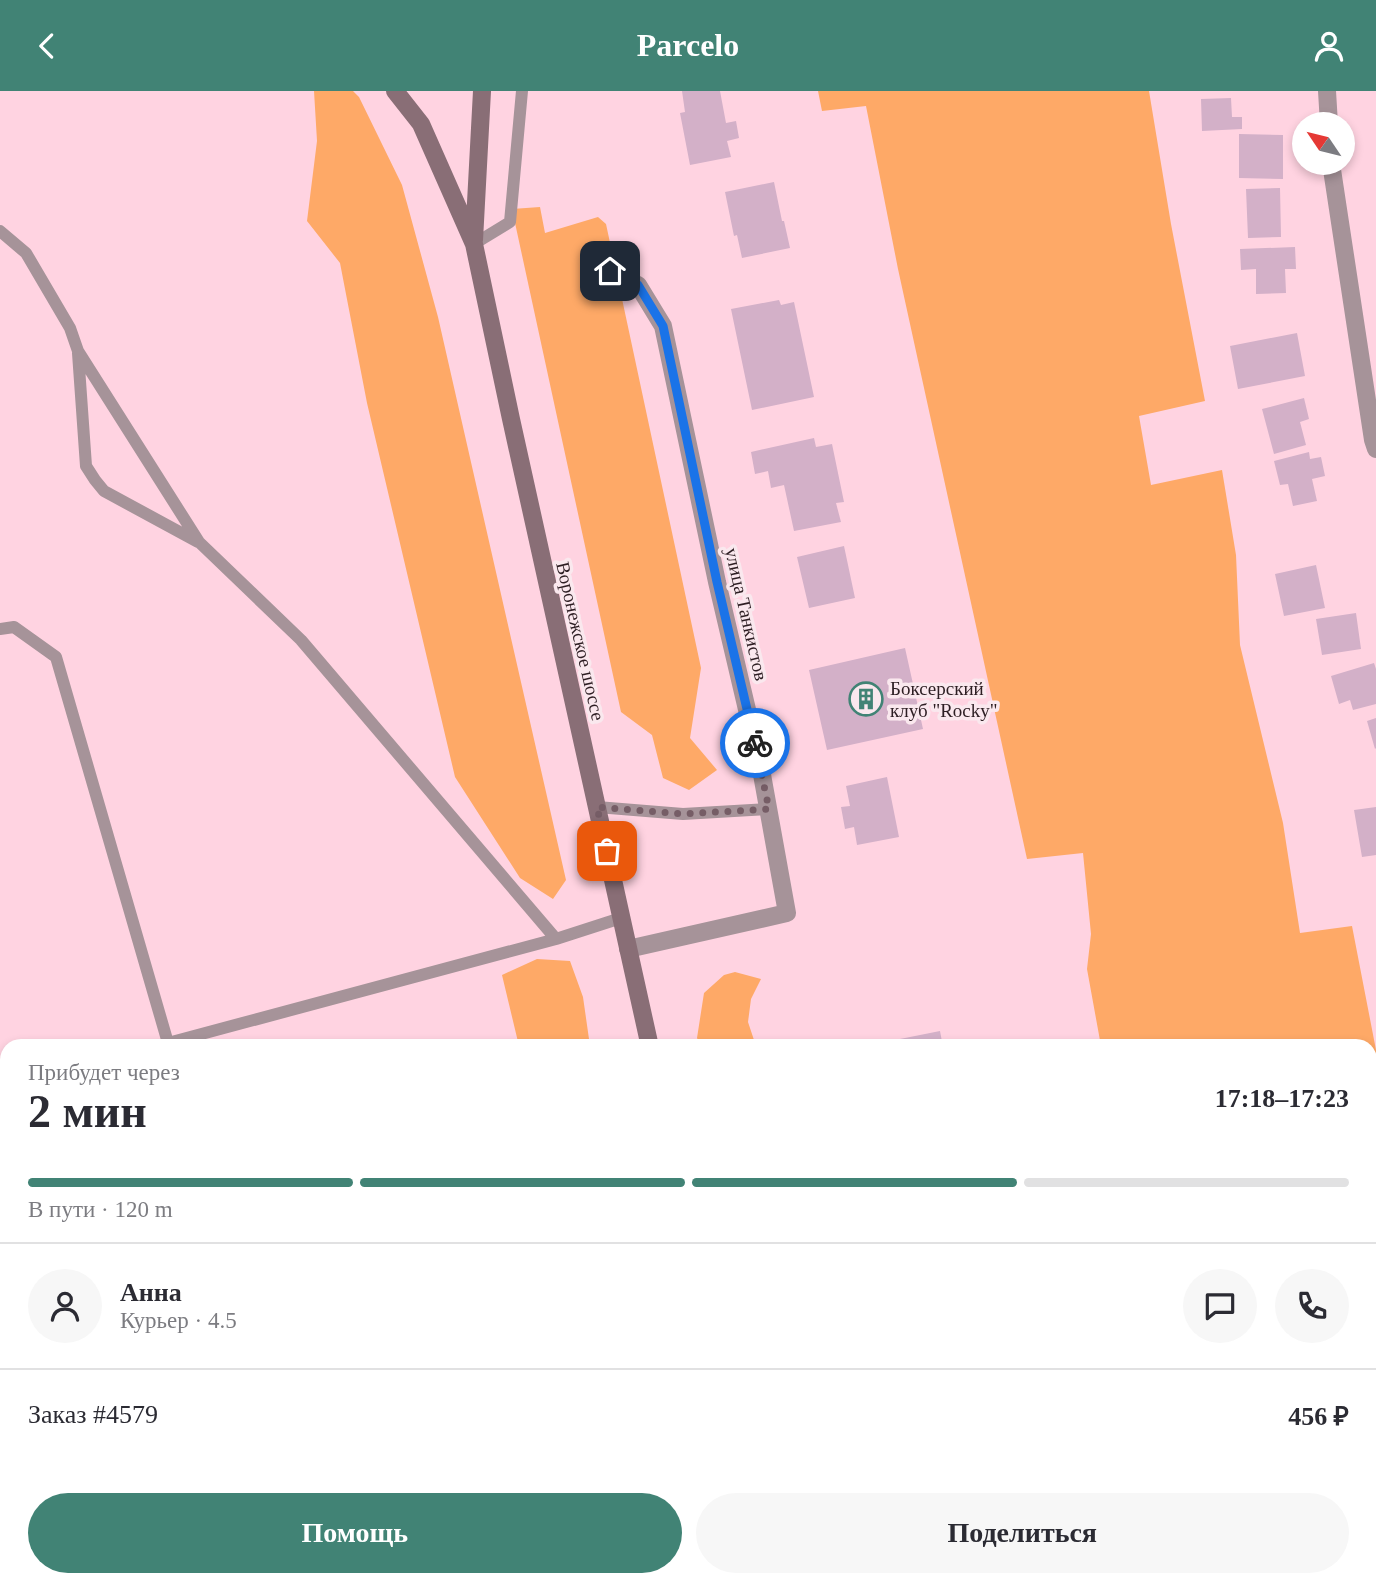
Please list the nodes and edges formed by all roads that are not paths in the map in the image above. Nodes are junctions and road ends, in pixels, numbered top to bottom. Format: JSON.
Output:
{"nodes":[{"id":1,"x":395,"y":91,"type":"edge"},
{"id":2,"x":482,"y":91,"type":"edge"},
{"id":3,"x":522,"y":91,"type":"edge"},
{"id":4,"x":1327,"y":91,"type":"edge"},
{"id":5,"x":1328,"y":112,"type":"edge"},
{"id":6,"x":1333,"y":175,"type":"edge"},
{"id":7,"x":0,"y":231,"type":"edge"},
{"id":8,"x":474,"y":244,"type":"junction"},
{"id":9,"x":610,"y":271,"type":"dead end"},
{"id":10,"x":78,"y":351,"type":"junction"},
{"id":11,"x":1376,"y":449,"type":"edge"},
{"id":12,"x":199,"y":543,"type":"junction"},
{"id":13,"x":0,"y":629,"type":"edge"},
{"id":14,"x":597,"y":807,"type":"junction"},
{"id":15,"x":769,"y":809,"type":"junction"},
{"id":16,"x":621,"y":918,"type":"junction"},
{"id":17,"x":556,"y":939,"type":"junction"},
{"id":18,"x":628,"y":949,"type":"junction"},
{"id":19,"x":167,"y":1039,"type":"edge"},
{"id":20,"x":183,"y":1039,"type":"edge"},
{"id":21,"x":648,"y":1039,"type":"edge"}],
"edges":[{"from":1,"to":8,"type":"main road"},
{"from":2,"to":8,"type":"main road"},
{"from":3,"to":8,"type":"lane"},
{"from":4,"to":5,"type":"street"},
{"from":6,"to":11,"type":"street"},
{"from":7,"to":10,"type":"lane"},
{"from":8,"to":14,"type":"main road","name":"Воронежское шоссе"},
{"from":9,"to":15,"type":"street","name":"улица Танкистов"},
{"from":10,"to":12,"type":"lane"},
{"from":10,"to":12,"type":"lane"},
{"from":12,"to":17,"type":"lane"},
{"from":13,"to":19,"type":"lane"},
{"from":14,"to":15,"type":"lane"},
{"from":14,"to":16,"type":"main road","name":"Воронежское шоссе"},
{"from":15,"to":18,"type":"street","name":"улица Танкистов"},
{"from":16,"to":17,"type":"lane"},
{"from":16,"to":18,"type":"main road","name":"Воронежское шоссе"},
{"from":17,"to":20,"type":"lane"},
{"from":18,"to":21,"type":"main road","name":"Воронежское шоссе"}]}
